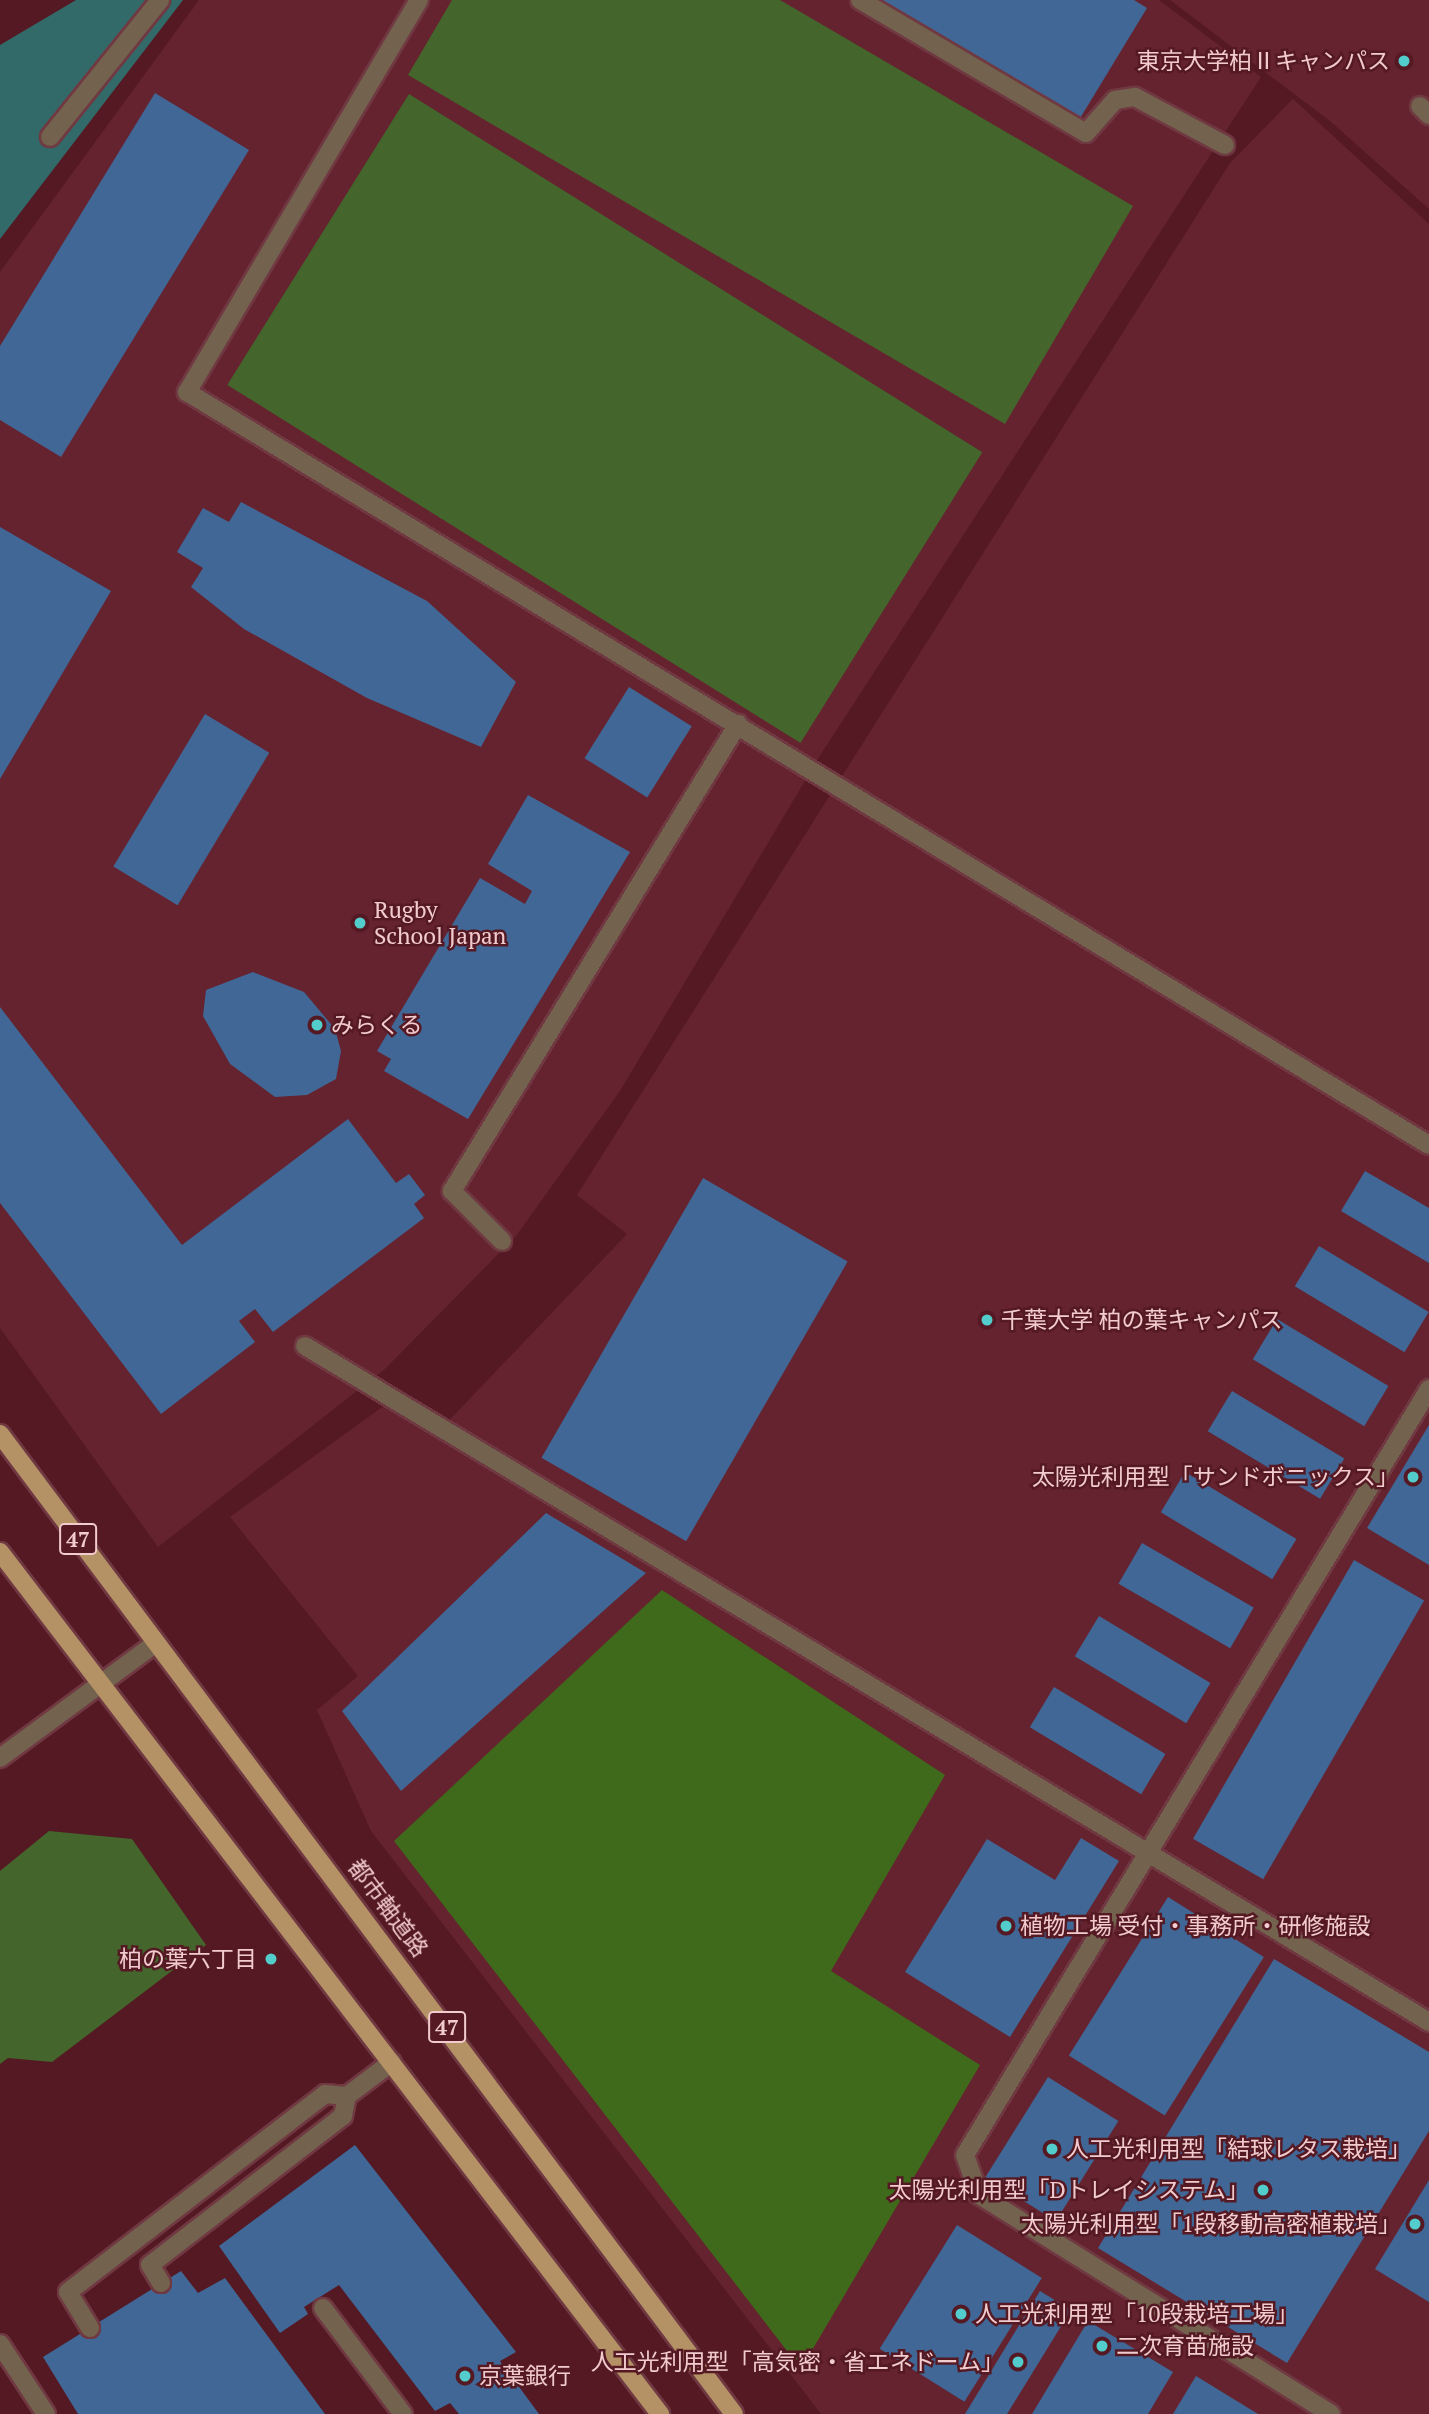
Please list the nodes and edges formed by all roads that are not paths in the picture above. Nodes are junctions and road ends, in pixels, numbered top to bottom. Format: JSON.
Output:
{"nodes":[{"id":1,"x":160,"y":0,"type":"edge"},
{"id":2,"x":419,"y":0,"type":"edge"},
{"id":3,"x":860,"y":0,"type":"edge"},
{"id":4,"x":50,"y":137,"type":"dead end"},
{"id":5,"x":1225,"y":145,"type":"dead end"},
{"id":6,"x":738,"y":724,"type":"junction"},
{"id":7,"x":1429,"y":1145,"type":"edge"},
{"id":8,"x":502,"y":1241,"type":"dead end"},
{"id":9,"x":305,"y":1346,"type":"dead end"},
{"id":10,"x":1429,"y":1389,"type":"edge"},
{"id":11,"x":0,"y":1434,"type":"edge"},
{"id":12,"x":0,"y":1552,"type":"edge"},
{"id":13,"x":156,"y":1643,"type":"junction"},
{"id":14,"x":100,"y":1683,"type":"junction"},
{"id":15,"x":0,"y":1758,"type":"edge"},
{"id":16,"x":1152,"y":1850,"type":"junction"},
{"id":17,"x":1429,"y":2022,"type":"edge"},
{"id":18,"x":392,"y":2062,"type":"junction"},
{"id":19,"x":347,"y":2096,"type":"junction"},
{"id":20,"x":273,"y":2134,"type":"junction"},
{"id":21,"x":290,"y":2157,"type":"junction"},
{"id":22,"x":161,"y":2283,"type":"dead end"},
{"id":23,"x":323,"y":2308,"type":"dead end"},
{"id":24,"x":90,"y":2328,"type":"dead end"},
{"id":25,"x":0,"y":2344,"type":"edge"},
{"id":26,"x":656,"y":2413,"type":"edge"},
{"id":27,"x":46,"y":2414,"type":"edge"},
{"id":28,"x":403,"y":2414,"type":"edge"},
{"id":29,"x":734,"y":2414,"type":"edge"},
{"id":30,"x":1331,"y":2414,"type":"edge"}],
"edges":[{"from":1,"to":4,"type":"street"},
{"from":2,"to":6,"type":"street"},
{"from":3,"to":5,"type":"street"},
{"from":6,"to":7,"type":"street"},
{"from":6,"to":8,"type":"street"},
{"from":9,"to":16,"type":"street"},
{"from":10,"to":16,"type":"street"},
{"from":11,"to":13,"type":"main road","name":"都市軸道路","number":"47"},
{"from":12,"to":14,"type":"main road"},
{"from":13,"to":14,"type":"street"},
{"from":13,"to":29,"type":"main road","name":"都市軸道路","number":"47"},
{"from":14,"to":15,"type":"street"},
{"from":14,"to":18,"type":"main road"},
{"from":16,"to":17,"type":"street"},
{"from":16,"to":30,"type":"street"},
{"from":18,"to":19,"type":"street"},
{"from":18,"to":26,"type":"main road"},
{"from":19,"to":20,"type":"street"},
{"from":19,"to":21,"type":"street"},
{"from":20,"to":21,"type":"street"},
{"from":20,"to":24,"type":"street"},
{"from":21,"to":22,"type":"street"},
{"from":23,"to":28,"type":"street"},
{"from":25,"to":27,"type":"street"}]}
